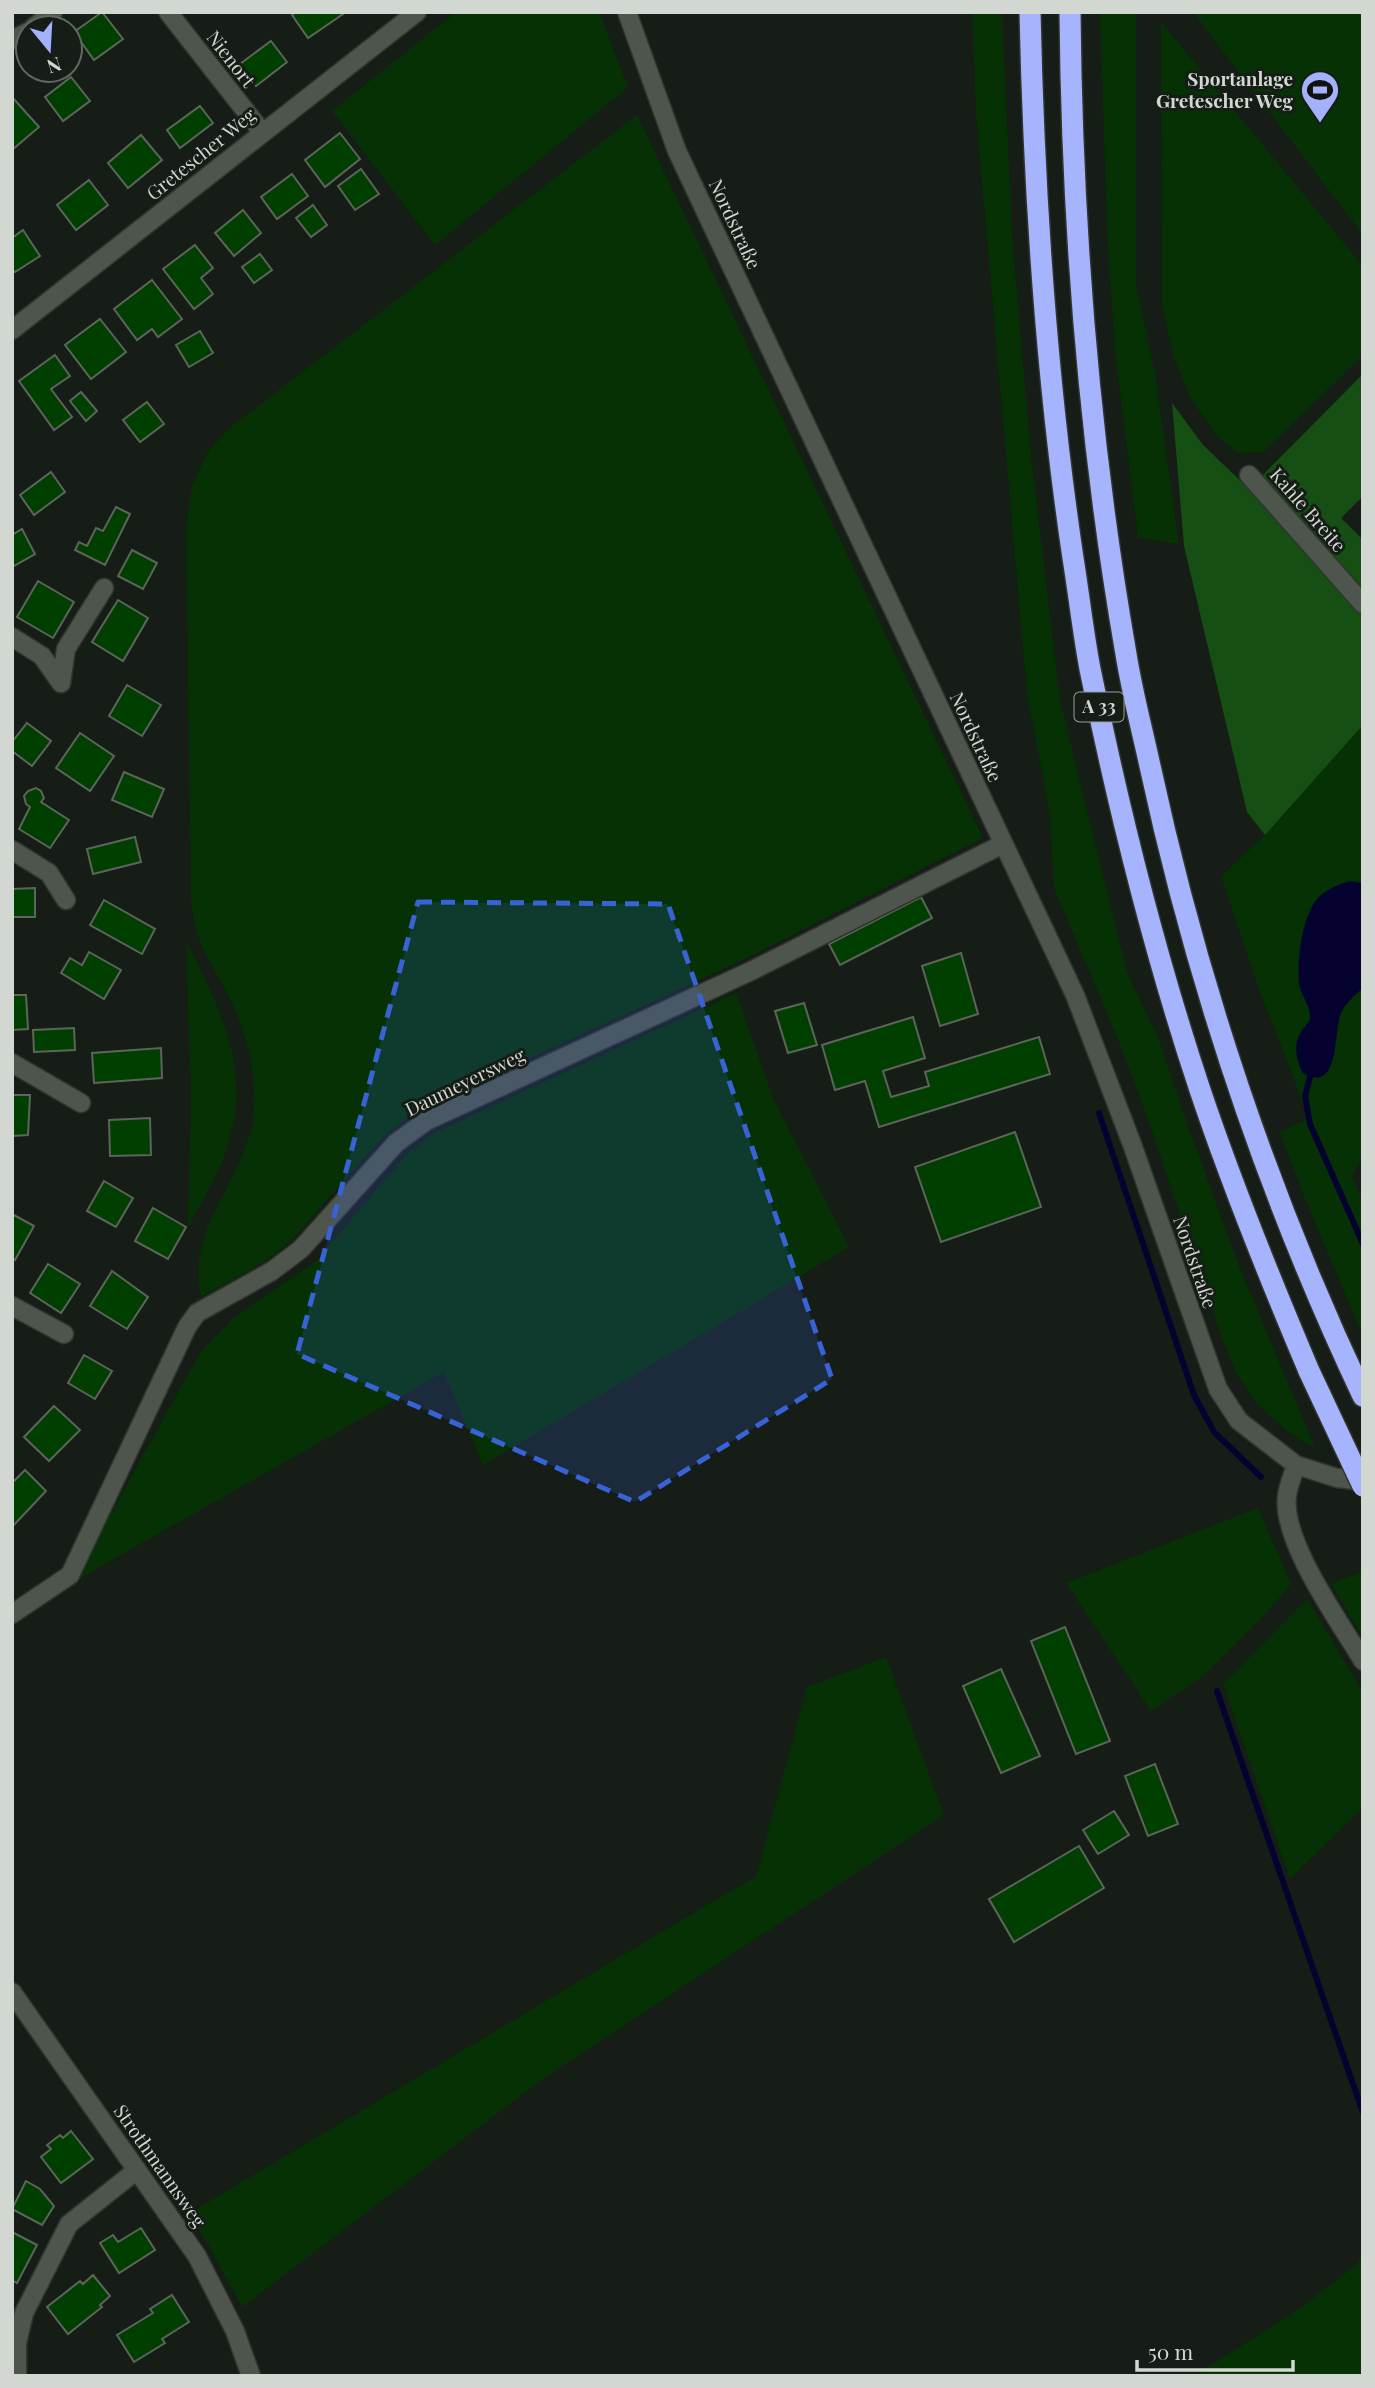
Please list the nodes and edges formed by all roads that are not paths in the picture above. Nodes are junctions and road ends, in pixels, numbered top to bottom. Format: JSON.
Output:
{"nodes":[{"id":1,"x":168,"y":12,"type":"edge"},
{"id":2,"x":417,"y":12,"type":"edge"},
{"id":3,"x":627,"y":12,"type":"edge"},
{"id":4,"x":1030,"y":12,"type":"edge"},
{"id":5,"x":1070,"y":12,"type":"edge"},
{"id":6,"x":262,"y":132,"type":"junction"},
{"id":7,"x":12,"y":330,"type":"edge"},
{"id":8,"x":1249,"y":475,"type":"dead end"},
{"id":9,"x":104,"y":588,"type":"dead end"},
{"id":10,"x":1363,"y":604,"type":"edge"},
{"id":11,"x":12,"y":637,"type":"edge"},
{"id":12,"x":1003,"y":844,"type":"junction"},
{"id":13,"x":12,"y":850,"type":"edge"},
{"id":14,"x":65,"y":900,"type":"dead end"},
{"id":15,"x":12,"y":1063,"type":"edge"},
{"id":16,"x":80,"y":1103,"type":"dead end"},
{"id":17,"x":12,"y":1306,"type":"edge"},
{"id":18,"x":64,"y":1334,"type":"dead end"},
{"id":19,"x":1363,"y":1396,"type":"edge"},
{"id":20,"x":1296,"y":1465,"type":"junction"},
{"id":21,"x":1363,"y":1483,"type":"edge"},
{"id":22,"x":12,"y":1614,"type":"edge"},
{"id":23,"x":1363,"y":1661,"type":"edge"},
{"id":24,"x":12,"y":1992,"type":"edge"},
{"id":25,"x":137,"y":2169,"type":"junction"},
{"id":26,"x":17,"y":2376,"type":"edge"},
{"id":27,"x":251,"y":2376,"type":"edge"}],
"edges":[{"from":1,"to":6,"type":"street","name":"Nienort"},
{"from":2,"to":6,"type":"street","name":"Gretescher Weg"},
{"from":3,"to":12,"type":"street","name":"Nordstraße"},
{"from":4,"to":21,"type":"highway","number":"A 33","bridge":true},
{"from":5,"to":19,"type":"highway","number":"A 33"},
{"from":6,"to":7,"type":"street","name":"Gretescher Weg"},
{"from":8,"to":10,"type":"street","name":"Kahle Breite"},
{"from":9,"to":11,"type":"street"},
{"from":12,"to":20,"type":"street","name":"Nordstraße"},
{"from":12,"to":22,"type":"street","name":"Daumeyersweg"},
{"from":13,"to":14,"type":"street"},
{"from":15,"to":16,"type":"street"},
{"from":17,"to":18,"type":"street"},
{"from":20,"to":21,"type":"street","name":"Nordstraße"},
{"from":20,"to":23,"type":"street"},
{"from":24,"to":25,"type":"street","name":"Strothmannsweg"},
{"from":25,"to":26,"type":"street"},
{"from":25,"to":27,"type":"street","name":"Strothmannsweg"}]}
